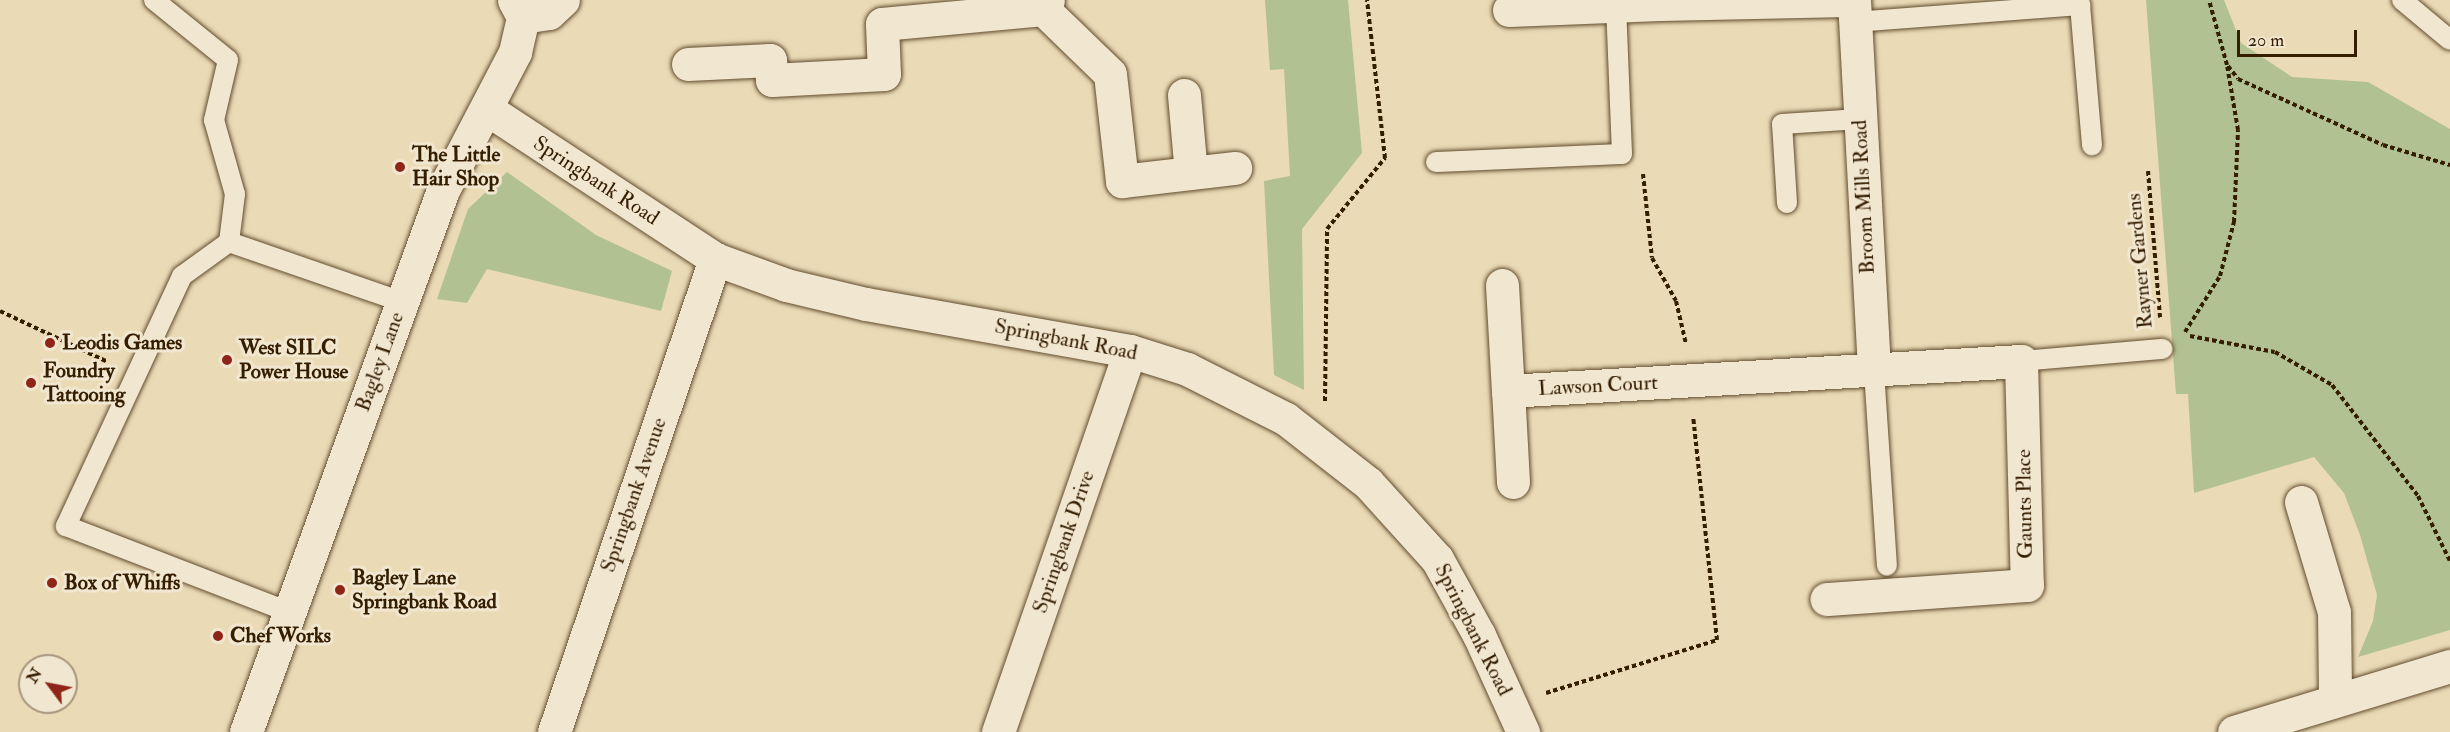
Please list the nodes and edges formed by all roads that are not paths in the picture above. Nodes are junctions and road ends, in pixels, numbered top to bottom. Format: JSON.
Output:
{"nodes":[{"id":1,"x":154,"y":0,"type":"edge"},
{"id":2,"x":563,"y":0,"type":"edge"},
{"id":3,"x":2402,"y":0,"type":"edge"},
{"id":4,"x":1660,"y":2,"type":"edge"},
{"id":5,"x":1046,"y":4,"type":"edge"},
{"id":6,"x":1509,"y":5,"type":"edge"},
{"id":7,"x":1616,"y":6,"type":"junction"},
{"id":8,"x":1852,"y":7,"type":"edge"},
{"id":9,"x":518,"y":8,"type":"edge"},
{"id":10,"x":2450,"y":39,"type":"edge"},
{"id":11,"x":688,"y":64,"type":"dead end"},
{"id":12,"x":1184,"y":95,"type":"dead end"},
{"id":13,"x":487,"y":109,"type":"junction"},
{"id":14,"x":1860,"y":119,"type":"junction"},
{"id":15,"x":2091,"y":145,"type":"dead end"},
{"id":16,"x":1436,"y":162,"type":"dead end"},
{"id":17,"x":1235,"y":168,"type":"dead end"},
{"id":18,"x":1191,"y":173,"type":"junction"},
{"id":19,"x":1787,"y":203,"type":"dead end"},
{"id":20,"x":230,"y":242,"type":"junction"},
{"id":21,"x":715,"y":259,"type":"junction"},
{"id":22,"x":1502,"y":285,"type":"dead end"},
{"id":23,"x":388,"y":297,"type":"junction"},
{"id":24,"x":2162,"y":348,"type":"road end"},
{"id":25,"x":1130,"y":351,"type":"junction"},
{"id":26,"x":2021,"y":361,"type":"junction"},
{"id":27,"x":1874,"y":371,"type":"junction"},
{"id":28,"x":1508,"y":391,"type":"junction"},
{"id":29,"x":1514,"y":482,"type":"dead end"},
{"id":30,"x":2301,"y":502,"type":"dead end"},
{"id":31,"x":1887,"y":566,"type":"dead end"},
{"id":32,"x":1826,"y":599,"type":"dead end"},
{"id":33,"x":289,"y":612,"type":"junction"},
{"id":34,"x":2450,"y":666,"type":"edge"},
{"id":35,"x":2335,"y":699,"type":"junction"},
{"id":36,"x":1517,"y":718,"type":"edge"},
{"id":37,"x":246,"y":732,"type":"edge"},
{"id":38,"x":554,"y":732,"type":"edge"},
{"id":39,"x":998,"y":732,"type":"edge"},
{"id":40,"x":2234,"y":732,"type":"edge"}],
"edges":[{"from":1,"to":20,"type":"lane"},
{"from":2,"to":9,"type":"street"},
{"from":3,"to":10,"type":"lane"},
{"from":4,"to":7,"type":"street"},
{"from":4,"to":8,"type":"street"},
{"from":5,"to":11,"type":"street"},
{"from":5,"to":18,"type":"street"},
{"from":6,"to":7,"type":"street"},
{"from":7,"to":16,"type":"lane"},
{"from":8,"to":14,"type":"street","name":"Broom Mills Road"},
{"from":8,"to":15,"type":"lane"},
{"from":9,"to":13,"type":"street","name":"Bagley Lane"},
{"from":12,"to":18,"type":"street"},
{"from":13,"to":21,"type":"street","name":"Springbank Road"},
{"from":13,"to":23,"type":"street","name":"Bagley Lane"},
{"from":14,"to":19,"type":"lane"},
{"from":14,"to":27,"type":"street","name":"Broom Mills Road"},
{"from":17,"to":18,"type":"street"},
{"from":20,"to":23,"type":"lane"},
{"from":20,"to":33,"type":"lane"},
{"from":21,"to":25,"type":"street","name":"Springbank Road"},
{"from":21,"to":38,"type":"street","name":"Springbank Avenue"},
{"from":22,"to":28,"type":"street","name":"Lawson Court"},
{"from":23,"to":33,"type":"street","name":"Bagley Lane"},
{"from":24,"to":26,"type":"lane"},
{"from":25,"to":36,"type":"street","name":"Springbank Road"},
{"from":25,"to":39,"type":"street","name":"Springbank Drive"},
{"from":26,"to":27,"type":"street"},
{"from":26,"to":32,"type":"street","name":"Gaunts Place"},
{"from":27,"to":28,"type":"street","name":"Lawson Court"},
{"from":27,"to":31,"type":"lane"},
{"from":28,"to":29,"type":"street","name":"Lawson Court"},
{"from":30,"to":35,"type":"street"},
{"from":33,"to":37,"type":"street","name":"Bagley Lane"},
{"from":34,"to":35,"type":"street"},
{"from":35,"to":40,"type":"street"}]}
